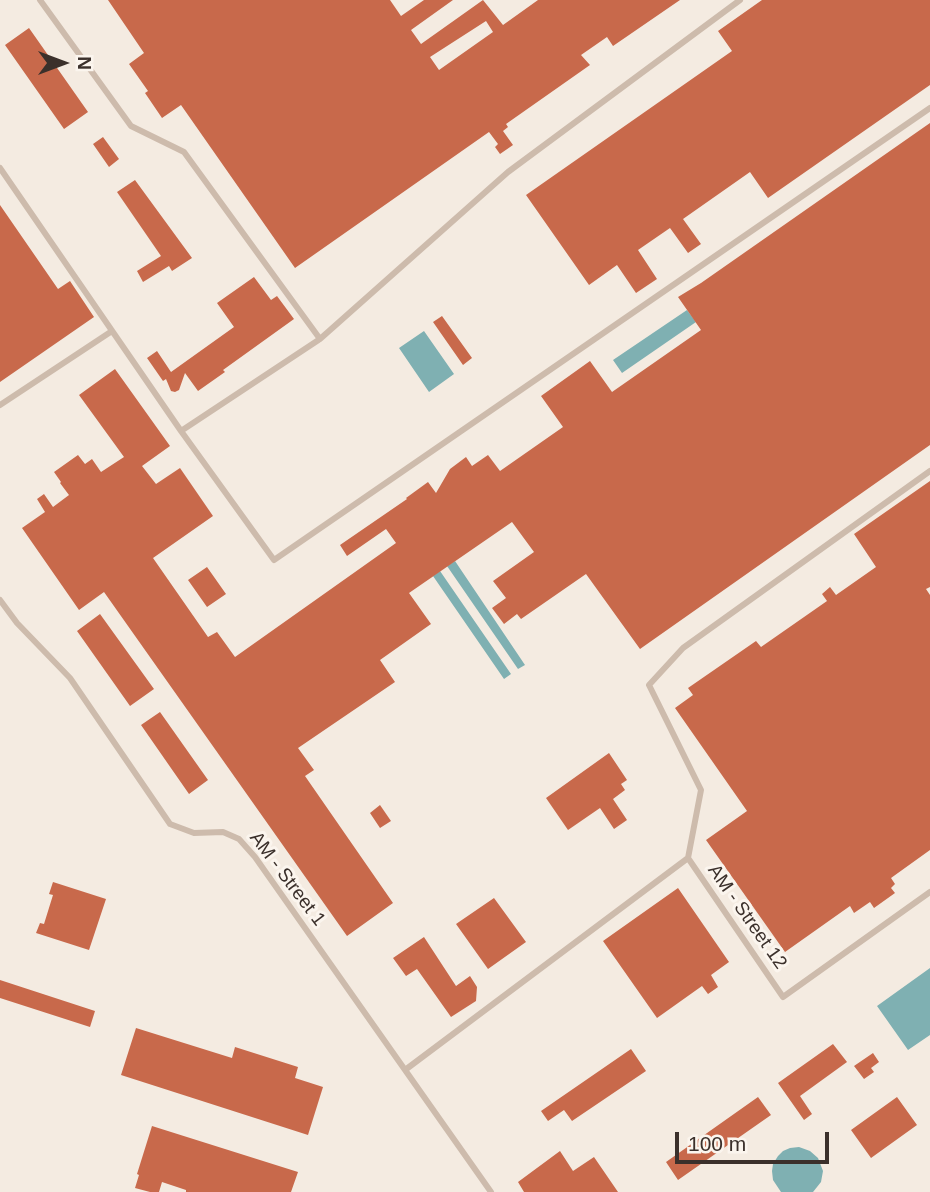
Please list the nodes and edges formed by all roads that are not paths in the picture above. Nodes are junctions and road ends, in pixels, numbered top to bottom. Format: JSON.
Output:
{"nodes":[{"id":1,"x":40,"y":0,"type":"edge"},
{"id":2,"x":740,"y":0,"type":"edge"},
{"id":3,"x":930,"y":108,"type":"edge"},
{"id":4,"x":0,"y":168,"type":"edge"},
{"id":5,"x":112,"y":331,"type":"junction"},
{"id":6,"x":320,"y":339,"type":"junction"},
{"id":7,"x":0,"y":405,"type":"edge"},
{"id":8,"x":181,"y":431,"type":"junction"},
{"id":9,"x":930,"y":471,"type":"edge"},
{"id":10,"x":0,"y":600,"type":"edge"},
{"id":11,"x":688,"y":858,"type":"junction"},
{"id":12,"x":930,"y":892,"type":"edge"},
{"id":13,"x":405,"y":1070,"type":"junction"},
{"id":14,"x":491,"y":1192,"type":"edge"}],
"edges":[{"from":1,"to":6,"type":"lane"},
{"from":2,"to":6,"type":"lane"},
{"from":3,"to":8,"type":"lane"},
{"from":4,"to":5,"type":"lane"},
{"from":5,"to":7,"type":"lane"},
{"from":5,"to":8,"type":"lane"},
{"from":6,"to":8,"type":"lane"},
{"from":9,"to":11,"type":"lane"},
{"from":10,"to":13,"type":"lane","name":"AM - Street 1"},
{"from":11,"to":12,"type":"lane","name":"AM - Street 12"},
{"from":11,"to":13,"type":"lane","name":"AM - Street 12"},
{"from":13,"to":14,"type":"lane","name":"AM - Street 1"}]}
